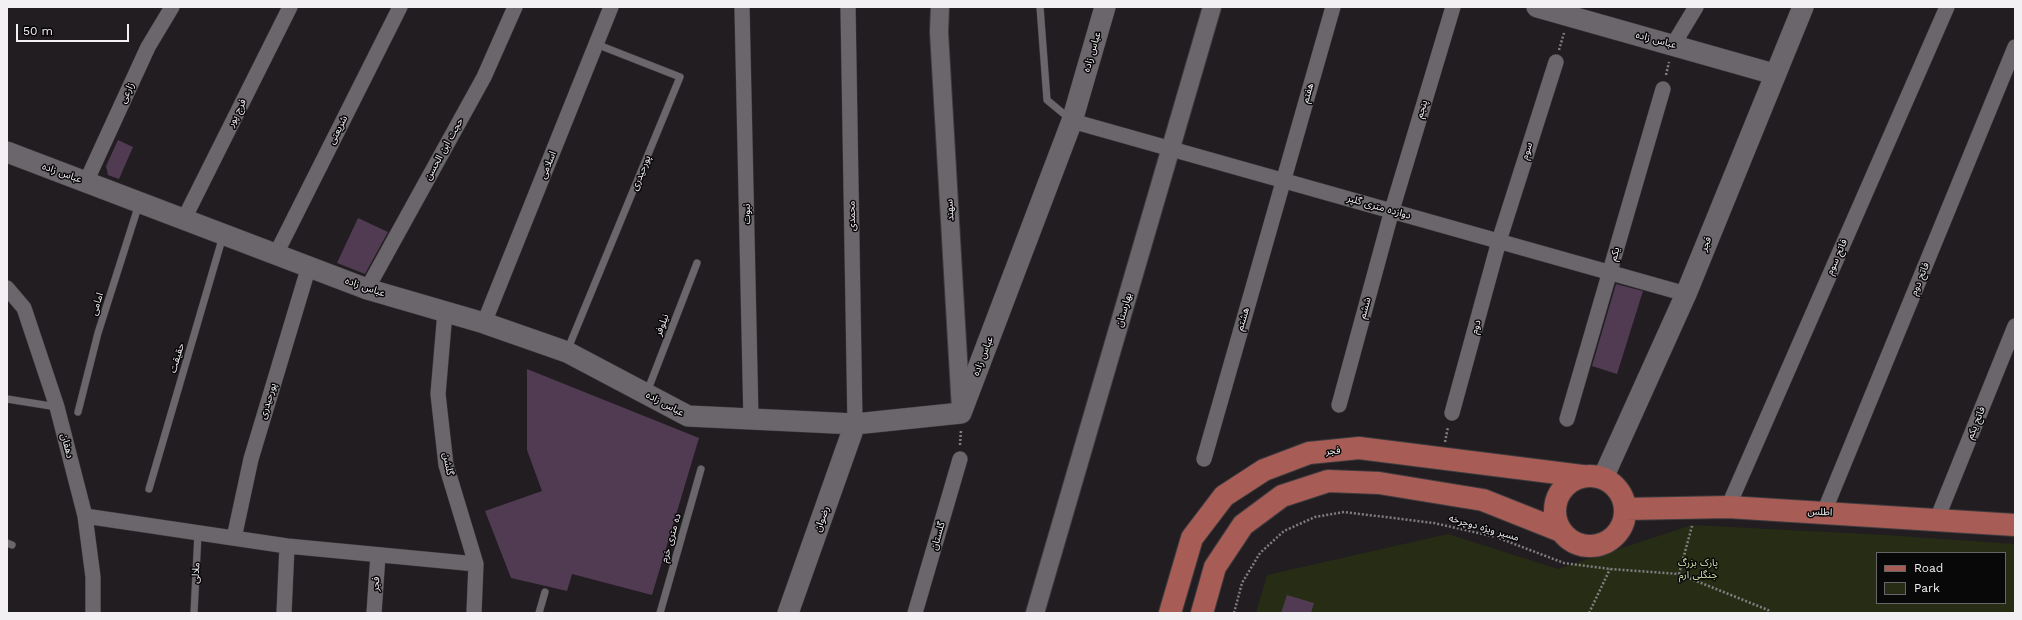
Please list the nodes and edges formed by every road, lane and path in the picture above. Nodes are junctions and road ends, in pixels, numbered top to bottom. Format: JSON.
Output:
{"nodes":[{"id":1,"x":172,"y":7,"type":"edge"},
{"id":2,"x":290,"y":7,"type":"edge"},
{"id":3,"x":400,"y":7,"type":"edge"},
{"id":4,"x":515,"y":7,"type":"edge"},
{"id":5,"x":612,"y":7,"type":"edge"},
{"id":6,"x":742,"y":7,"type":"edge"},
{"id":7,"x":848,"y":7,"type":"edge"},
{"id":8,"x":940,"y":7,"type":"edge"},
{"id":9,"x":1040,"y":7,"type":"edge"},
{"id":10,"x":1105,"y":7,"type":"edge"},
{"id":11,"x":1212,"y":7,"type":"edge"},
{"id":12,"x":1333,"y":7,"type":"edge"},
{"id":13,"x":1453,"y":7,"type":"edge"},
{"id":14,"x":1537,"y":7,"type":"edge"},
{"id":15,"x":1696,"y":7,"type":"edge"},
{"id":16,"x":1803,"y":7,"type":"edge"},
{"id":17,"x":1947,"y":7,"type":"edge"},
{"id":18,"x":1569,"y":17,"type":"junction"},
{"id":19,"x":596,"y":44,"type":"junction"},
{"id":20,"x":1673,"y":45,"type":"junction"},
{"id":21,"x":2015,"y":47,"type":"edge"},
{"id":22,"x":1556,"y":62,"type":"joint"},
{"id":23,"x":1774,"y":74,"type":"junction"},
{"id":24,"x":1663,"y":89,"type":"joint"},
{"id":25,"x":1072,"y":121,"type":"junction"},
{"id":26,"x":1171,"y":148,"type":"junction"},
{"id":27,"x":7,"y":152,"type":"edge"},
{"id":28,"x":1283,"y":180,"type":"junction"},
{"id":29,"x":86,"y":182,"type":"junction"},
{"id":30,"x":140,"y":202,"type":"junction"},
{"id":31,"x":1392,"y":210,"type":"junction"},
{"id":32,"x":184,"y":219,"type":"junction"},
{"id":33,"x":223,"y":234,"type":"junction"},
{"id":34,"x":1499,"y":241,"type":"junction"},
{"id":35,"x":276,"y":254,"type":"junction"},
{"id":36,"x":697,"y":263,"type":"dead end"},
{"id":37,"x":308,"y":266,"type":"junction"},
{"id":38,"x":1610,"y":272,"type":"junction"},
{"id":39,"x":7,"y":288,"type":"edge"},
{"id":40,"x":367,"y":289,"type":"junction"},
{"id":41,"x":1686,"y":294,"type":"junction"},
{"id":42,"x":445,"y":312,"type":"junction"},
{"id":43,"x":484,"y":323,"type":"junction"},
{"id":44,"x":2015,"y":326,"type":"edge"},
{"id":45,"x":567,"y":352,"type":"junction"},
{"id":46,"x":646,"y":394,"type":"junction"},
{"id":47,"x":7,"y":398,"type":"edge"},
{"id":48,"x":1339,"y":405,"type":"dead end"},
{"id":49,"x":57,"y":407,"type":"junction"},
{"id":50,"x":78,"y":412,"type":"dead end"},
{"id":51,"x":962,"y":413,"type":"junction"},
{"id":52,"x":1452,"y":413,"type":"joint"},
{"id":53,"x":1567,"y":419,"type":"dead end"},
{"id":54,"x":751,"y":420,"type":"junction"},
{"id":55,"x":855,"y":424,"type":"junction"},
{"id":56,"x":1441,"y":458,"type":"junction"},
{"id":57,"x":960,"y":459,"type":"joint"},
{"id":58,"x":1204,"y":459,"type":"dead end"},
{"id":59,"x":701,"y":469,"type":"dead end"},
{"id":60,"x":1592,"y":477,"type":"junction"},
{"id":61,"x":149,"y":488,"type":"dead end"},
{"id":62,"x":1698,"y":508,"type":"junction"},
{"id":63,"x":1728,"y":508,"type":"junction"},
{"id":64,"x":1625,"y":509,"type":"junction"},
{"id":65,"x":1824,"y":512,"type":"junction"},
{"id":66,"x":85,"y":516,"type":"junction"},
{"id":67,"x":1937,"y":519,"type":"junction"},
{"id":68,"x":2015,"y":524,"type":"edge"},
{"id":69,"x":1561,"y":530,"type":"junction"},
{"id":70,"x":198,"y":533,"type":"junction"},
{"id":71,"x":234,"y":538,"type":"junction"},
{"id":72,"x":287,"y":546,"type":"junction"},
{"id":73,"x":378,"y":555,"type":"junction"},
{"id":74,"x":476,"y":564,"type":"junction"},
{"id":75,"x":1610,"y":568,"type":"junction"},
{"id":76,"x":1679,"y":574,"type":"junction"},
{"id":77,"x":545,"y":592,"type":"dead end"},
{"id":78,"x":792,"y":612,"type":"edge"},
{"id":79,"x":93,"y":613,"type":"edge"},
{"id":80,"x":194,"y":613,"type":"edge"},
{"id":81,"x":284,"y":613,"type":"edge"},
{"id":82,"x":374,"y":613,"type":"edge"},
{"id":83,"x":474,"y":613,"type":"edge"},
{"id":84,"x":539,"y":613,"type":"edge"},
{"id":85,"x":660,"y":613,"type":"edge"},
{"id":86,"x":916,"y":613,"type":"edge"},
{"id":87,"x":1035,"y":613,"type":"edge"},
{"id":88,"x":1170,"y":613,"type":"edge"},
{"id":89,"x":1202,"y":613,"type":"edge"},
{"id":90,"x":1234,"y":613,"type":"edge"},
{"id":91,"x":1589,"y":613,"type":"edge"},
{"id":92,"x":1770,"y":613,"type":"edge"}],
"edges":[{"from":1,"to":29,"type":"street","name":"زارعی"},
{"from":2,"to":32,"type":"street","name":"فرج پور"},
{"from":3,"to":35,"type":"street","name":"شریعتی"},
{"from":4,"to":40,"type":"street","name":"حجت ابن الحسن"},
{"from":5,"to":19,"type":"street","name":"اسلامی"},
{"from":6,"to":54,"type":"street","name":"نبوت"},
{"from":7,"to":55,"type":"street","name":"محمدی"},
{"from":8,"to":51,"type":"street","name":"سهند"},
{"from":9,"to":25,"type":"lane"},
{"from":10,"to":25,"type":"main road","name":"عباس زاده"},
{"from":11,"to":26,"type":"street","name":"بهارستان"},
{"from":12,"to":28,"type":"street","name":"هفتم"},
{"from":13,"to":31,"type":"street","name":"پنجم"},
{"from":14,"to":18,"type":"main road","name":"عباس زاده"},
{"from":15,"to":20,"type":"street"},
{"from":16,"to":23,"type":"main road","name":"فجر"},
{"from":17,"to":63,"type":"street","name":"فاتح سوم"},
{"from":18,"to":20,"type":"main road","name":"عباس زاده"},
{"from":18,"to":22,"type":"path"},
{"from":19,"to":43,"type":"street","name":"اسلامی"},
{"from":19,"to":45,"type":"lane","name":"پورحیدری"},
{"from":20,"to":23,"type":"main road","name":"عباس زاده"},
{"from":20,"to":24,"type":"path"},
{"from":21,"to":65,"type":"street","name":"فاتح دوم"},
{"from":22,"to":34,"type":"street","name":"سوم"},
{"from":23,"to":41,"type":"main road","name":"فجر"},
{"from":24,"to":38,"type":"street","name":"یکم"},
{"from":25,"to":26,"type":"street","name":"دوازده متری گلپر"},
{"from":25,"to":51,"type":"main road","name":"عباس زاده"},
{"from":26,"to":28,"type":"street","name":"دوازده متری گلپر"},
{"from":26,"to":87,"type":"street","name":"بهارستان"},
{"from":27,"to":29,"type":"main road","name":"عباس زاده"},
{"from":28,"to":31,"type":"street","name":"دوازده متری گلپر"},
{"from":28,"to":58,"type":"street","name":"هشتم"},
{"from":29,"to":30,"type":"main road","name":"عباس زاده"},
{"from":30,"to":32,"type":"main road","name":"عباس زاده"},
{"from":30,"to":50,"type":"lane","name":"امامی"},
{"from":31,"to":34,"type":"street","name":"دوازده متری گلپر"},
{"from":31,"to":48,"type":"street","name":"ششم"},
{"from":32,"to":33,"type":"main road","name":"عباس زاده"},
{"from":33,"to":35,"type":"main road","name":"عباس زاده"},
{"from":33,"to":61,"type":"lane","name":"حقیقت"},
{"from":34,"to":38,"type":"street","name":"دوازده متری گلپر"},
{"from":34,"to":52,"type":"street","name":"دوم"},
{"from":35,"to":37,"type":"main road","name":"عباس زاده"},
{"from":36,"to":46,"type":"lane","name":"نیلوفر"},
{"from":37,"to":40,"type":"main road","name":"عباس زاده"},
{"from":37,"to":71,"type":"street","name":"پورحیدری"},
{"from":38,"to":41,"type":"street","name":"دوازده متری گلپر"},
{"from":38,"to":53,"type":"street","name":"یکم"},
{"from":39,"to":49,"type":"street","name":"دهقان"},
{"from":40,"to":42,"type":"main road","name":"عباس زاده"},
{"from":41,"to":60,"type":"main road","name":"فجر"},
{"from":42,"to":43,"type":"main road","name":"عباس زاده"},
{"from":42,"to":74,"type":"street","name":"گلشن"},
{"from":43,"to":45,"type":"main road","name":"عباس زاده"},
{"from":44,"to":67,"type":"street","name":"فاتح یکم"},
{"from":45,"to":46,"type":"main road","name":"عباس زاده"},
{"from":46,"to":54,"type":"main road","name":"عباس زاده"},
{"from":47,"to":49,"type":"lane"},
{"from":49,"to":66,"type":"street","name":"دهقان"},
{"from":51,"to":55,"type":"main road","name":"عباس زاده"},
{"from":51,"to":57,"type":"path"},
{"from":52,"to":56,"type":"path"},
{"from":54,"to":55,"type":"main road","name":"عباس زاده"},
{"from":55,"to":78,"type":"main road","name":"رضوان"},
{"from":56,"to":60,"type":"main road","name":"فجر"},
{"from":56,"to":88,"type":"main road","name":"فجر"},
{"from":57,"to":86,"type":"street","name":"گلستان"},
{"from":59,"to":85,"type":"lane","name":"ده متری خرم"},
{"from":60,"to":64,"type":"main road"},
{"from":60,"to":69,"type":"main road"},
{"from":62,"to":63,"type":"main road","name":"اطلس"},
{"from":62,"to":64,"type":"main road","name":"اطلس"},
{"from":62,"to":76,"type":"path"},
{"from":63,"to":65,"type":"main road","name":"اطلس"},
{"from":64,"to":69,"type":"main road"},
{"from":65,"to":67,"type":"main road","name":"اطلس"},
{"from":66,"to":70,"type":"street"},
{"from":66,"to":79,"type":"street","name":"دهقان"},
{"from":67,"to":68,"type":"main road","name":"اطلس"},
{"from":69,"to":89,"type":"main road"},
{"from":70,"to":71,"type":"street"},
{"from":70,"to":80,"type":"lane","name":"ملالی"},
{"from":71,"to":72,"type":"street"},
{"from":72,"to":73,"type":"street"},
{"from":72,"to":81,"type":"street"},
{"from":73,"to":74,"type":"street"},
{"from":73,"to":82,"type":"street","name":"فجر"},
{"from":74,"to":83,"type":"street","name":"گلشن"},
{"from":75,"to":76,"type":"path","name":"مسیر ویژه دوچرخه"},
{"from":75,"to":90,"type":"path","name":"مسیر ویژه دوچرخه"},
{"from":75,"to":91,"type":"path"},
{"from":76,"to":92,"type":"path","name":"مسیر ویژه دوچرخه"},
{"from":77,"to":84,"type":"lane"}]}
